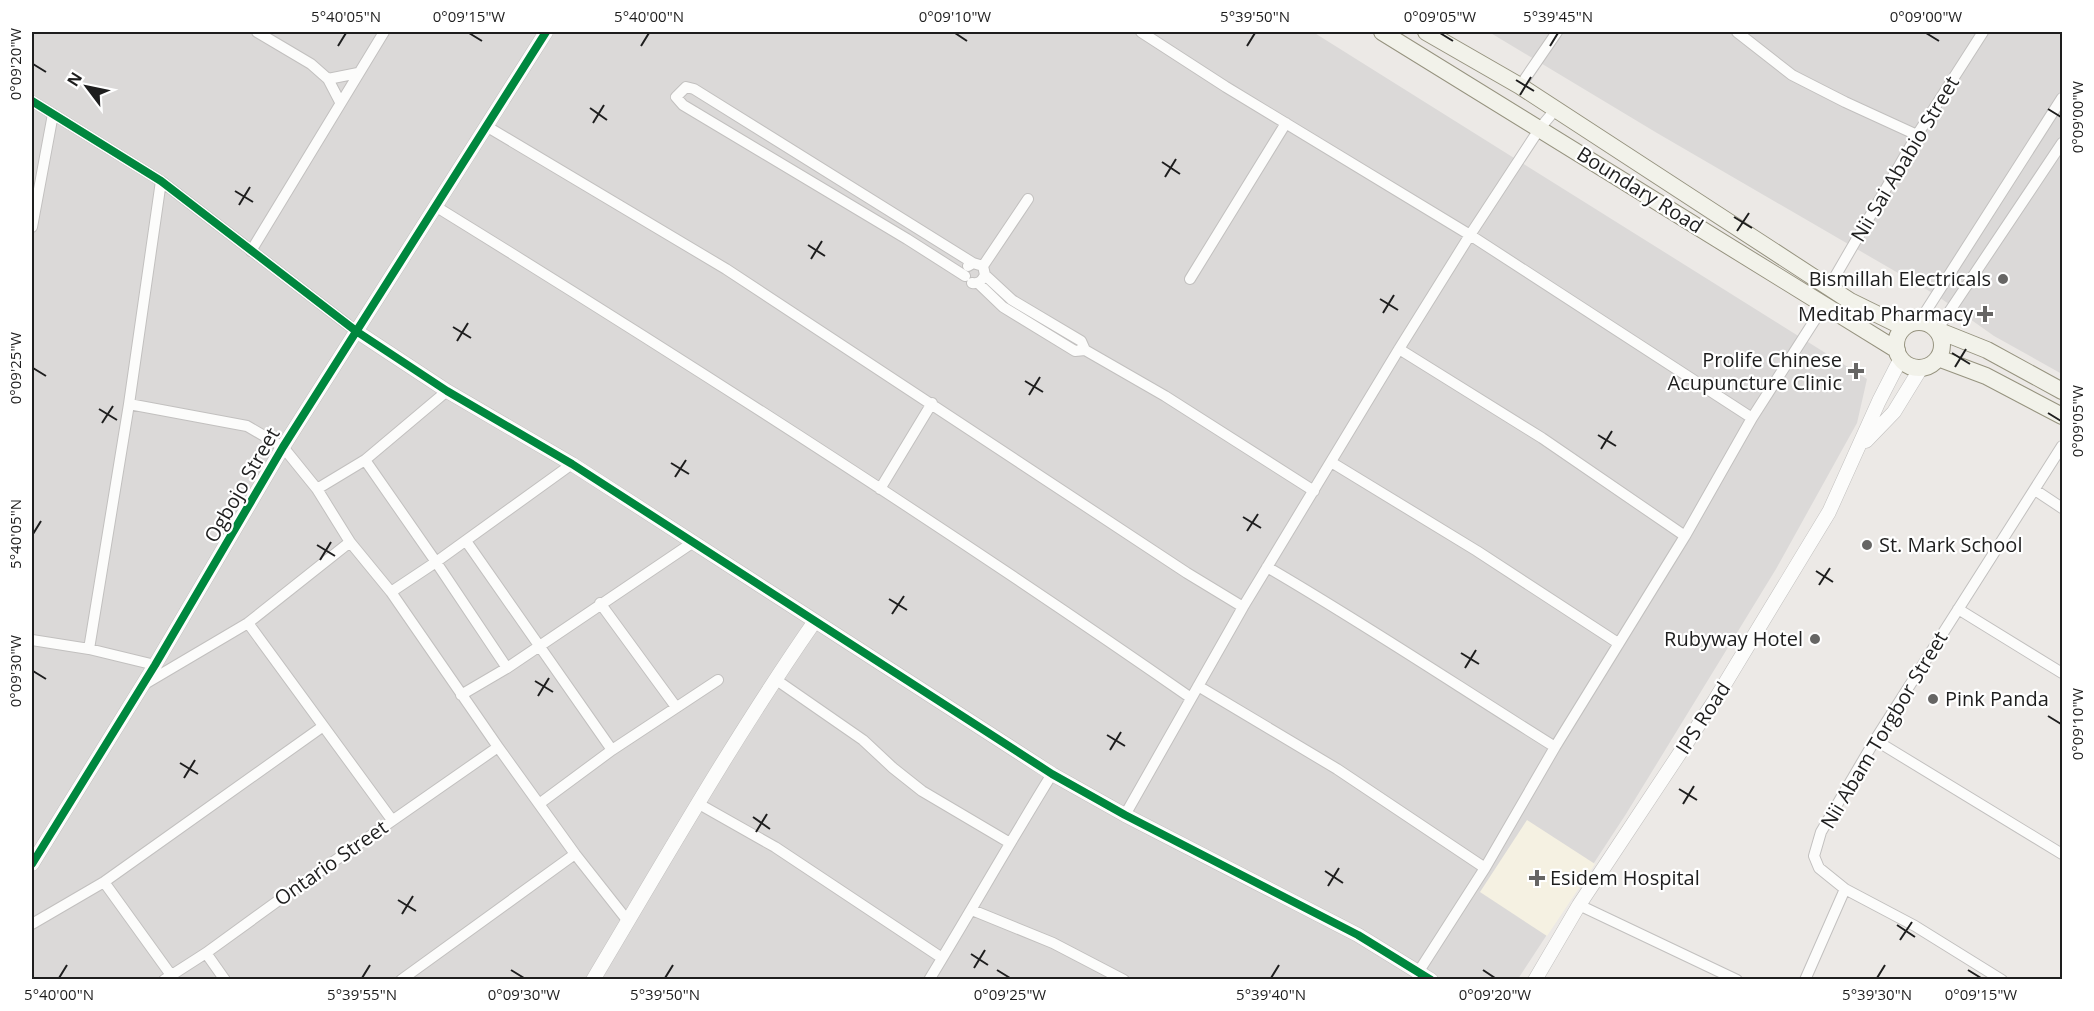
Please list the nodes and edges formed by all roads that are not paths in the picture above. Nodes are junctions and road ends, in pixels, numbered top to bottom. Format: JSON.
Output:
{"nodes":[{"id":1,"x":256,"y":32,"type":"edge"},
{"id":2,"x":384,"y":32,"type":"edge"},
{"id":3,"x":546,"y":32,"type":"edge"},
{"id":4,"x":1141,"y":32,"type":"edge"},
{"id":5,"x":1382,"y":32,"type":"edge"},
{"id":6,"x":1426,"y":32,"type":"edge"},
{"id":7,"x":1557,"y":32,"type":"edge"},
{"id":8,"x":1737,"y":32,"type":"edge"},
{"id":9,"x":1983,"y":32,"type":"edge"},
{"id":10,"x":358,"y":73,"type":"junction"},
{"id":11,"x":327,"y":79,"type":"junction"},
{"id":12,"x":1520,"y":86,"type":"junction"},
{"id":13,"x":2062,"y":98,"type":"edge"},
{"id":14,"x":32,"y":101,"type":"edge"},
{"id":15,"x":340,"y":102,"type":"junction"},
{"id":16,"x":1555,"y":110,"type":"junction"},
{"id":17,"x":53,"y":114,"type":"junction"},
{"id":18,"x":1286,"y":123,"type":"junction"},
{"id":19,"x":486,"y":126,"type":"junction"},
{"id":20,"x":1540,"y":128,"type":"junction"},
{"id":21,"x":1917,"y":135,"type":"junction"},
{"id":22,"x":2062,"y":144,"type":"edge"},
{"id":23,"x":161,"y":181,"type":"junction"},
{"id":24,"x":1028,"y":199,"type":"dead end"},
{"id":25,"x":435,"y":206,"type":"junction"},
{"id":26,"x":32,"y":227,"type":"edge"},
{"id":27,"x":1470,"y":235,"type":"junction"},
{"id":28,"x":251,"y":251,"type":"junction"},
{"id":29,"x":980,"y":272,"type":"junction"},
{"id":30,"x":1190,"y":279,"type":"dead end"},
{"id":31,"x":1829,"y":287,"type":"junction"},
{"id":32,"x":1825,"y":304,"type":"junction"},
{"id":33,"x":1911,"y":325,"type":"junction"},
{"id":34,"x":1937,"y":330,"type":"junction"},
{"id":35,"x":356,"y":331,"type":"junction"},
{"id":36,"x":1400,"y":350,"type":"junction"},
{"id":37,"x":1899,"y":354,"type":"junction"},
{"id":38,"x":1938,"y":358,"type":"junction"},
{"id":39,"x":1921,"y":368,"type":"junction"},
{"id":40,"x":447,"y":391,"type":"junction"},
{"id":41,"x":2062,"y":392,"type":"edge"},
{"id":42,"x":129,"y":404,"type":"junction"},
{"id":43,"x":932,"y":404,"type":"junction"},
{"id":44,"x":2062,"y":416,"type":"edge"},
{"id":45,"x":1752,"y":418,"type":"junction"},
{"id":46,"x":2062,"y":446,"type":"edge"},
{"id":47,"x":283,"y":447,"type":"junction"},
{"id":48,"x":1859,"y":449,"type":"junction"},
{"id":49,"x":364,"y":460,"type":"junction"},
{"id":50,"x":1331,"y":462,"type":"junction"},
{"id":51,"x":572,"y":464,"type":"junction"},
{"id":52,"x":317,"y":489,"type":"junction"},
{"id":53,"x":880,"y":489,"type":"junction"},
{"id":54,"x":2035,"y":490,"type":"junction"},
{"id":55,"x":1314,"y":491,"type":"junction"},
{"id":56,"x":2062,"y":508,"type":"edge"},
{"id":57,"x":1685,"y":536,"type":"junction"},
{"id":58,"x":465,"y":541,"type":"junction"},
{"id":59,"x":350,"y":542,"type":"junction"},
{"id":60,"x":692,"y":543,"type":"junction"},
{"id":61,"x":436,"y":562,"type":"junction"},
{"id":62,"x":1267,"y":567,"type":"junction"},
{"id":63,"x":391,"y":592,"type":"junction"},
{"id":64,"x":600,"y":603,"type":"junction"},
{"id":65,"x":1243,"y":607,"type":"junction"},
{"id":66,"x":1958,"y":609,"type":"junction"},
{"id":67,"x":815,"y":621,"type":"junction"},
{"id":68,"x":248,"y":623,"type":"junction"},
{"id":69,"x":32,"y":640,"type":"edge"},
{"id":70,"x":1618,"y":643,"type":"junction"},
{"id":71,"x":538,"y":646,"type":"junction"},
{"id":72,"x":89,"y":649,"type":"junction"},
{"id":73,"x":155,"y":665,"type":"junction"},
{"id":74,"x":507,"y":668,"type":"junction"},
{"id":75,"x":2062,"y":673,"type":"edge"},
{"id":76,"x":775,"y":679,"type":"junction"},
{"id":77,"x":718,"y":680,"type":"dead end"},
{"id":78,"x":140,"y":686,"type":"junction"},
{"id":79,"x":1198,"y":686,"type":"junction"},
{"id":80,"x":461,"y":695,"type":"junction"},
{"id":81,"x":1191,"y":698,"type":"junction"},
{"id":82,"x":676,"y":707,"type":"junction"},
{"id":83,"x":322,"y":727,"type":"junction"},
{"id":84,"x":1875,"y":740,"type":"junction"},
{"id":85,"x":498,"y":747,"type":"junction"},
{"id":86,"x":1555,"y":747,"type":"junction"},
{"id":87,"x":612,"y":750,"type":"junction"},
{"id":88,"x":1052,"y":774,"type":"junction"},
{"id":89,"x":539,"y":804,"type":"junction"},
{"id":90,"x":699,"y":804,"type":"junction"},
{"id":91,"x":1125,"y":814,"type":"junction"},
{"id":92,"x":392,"y":820,"type":"junction"},
{"id":93,"x":1010,"y":843,"type":"junction"},
{"id":94,"x":575,"y":854,"type":"junction"},
{"id":95,"x":2062,"y":854,"type":"edge"},
{"id":96,"x":32,"y":864,"type":"edge"},
{"id":97,"x":1485,"y":868,"type":"junction"},
{"id":98,"x":104,"y":882,"type":"junction"},
{"id":99,"x":1845,"y":889,"type":"junction"},
{"id":100,"x":1579,"y":905,"type":"junction"},
{"id":101,"x":972,"y":910,"type":"junction"},
{"id":102,"x":627,"y":920,"type":"junction"},
{"id":103,"x":32,"y":924,"type":"edge"},
{"id":104,"x":206,"y":953,"type":"junction"},
{"id":105,"x":942,"y":958,"type":"junction"},
{"id":106,"x":1425,"y":975,"type":"edge"},
{"id":107,"x":168,"y":977,"type":"edge"},
{"id":108,"x":225,"y":980,"type":"edge"},
{"id":109,"x":401,"y":980,"type":"edge"},
{"id":110,"x":593,"y":980,"type":"edge"},
{"id":111,"x":929,"y":980,"type":"edge"},
{"id":112,"x":1124,"y":980,"type":"edge"},
{"id":113,"x":1535,"y":980,"type":"edge"},
{"id":114,"x":1737,"y":980,"type":"edge"},
{"id":115,"x":1805,"y":980,"type":"edge"},
{"id":116,"x":2002,"y":980,"type":"edge"}],
"edges":[{"from":1,"to":11,"type":"street"},
{"from":2,"to":10,"type":"street"},
{"from":3,"to":19,"type":"street","name":"Ogbojo Street"},
{"from":4,"to":18,"type":"street"},
{"from":5,"to":20,"type":"main road","name":"Boundary Road"},
{"from":6,"to":12,"type":"main road","name":"Boundary Road"},
{"from":7,"to":12,"type":"street"},
{"from":8,"to":21,"type":"street"},
{"from":9,"to":21,"type":"street","name":"Nii Sai Ababio Street"},
{"from":10,"to":11,"type":"street"},
{"from":10,"to":15,"type":"street"},
{"from":11,"to":15,"type":"street"},
{"from":12,"to":16,"type":"main road","name":"Boundary Road"},
{"from":13,"to":33,"type":"street"},
{"from":14,"to":17,"type":"street"},
{"from":15,"to":28,"type":"street"},
{"from":16,"to":20,"type":"street"},
{"from":16,"to":31,"type":"main road","name":"Boundary Road"},
{"from":17,"to":23,"type":"street"},
{"from":17,"to":26,"type":"street"},
{"from":18,"to":27,"type":"street"},
{"from":18,"to":30,"type":"street"},
{"from":19,"to":25,"type":"street","name":"Ogbojo Street"},
{"from":19,"to":43,"type":"street"},
{"from":20,"to":27,"type":"street"},
{"from":20,"to":32,"type":"main road","name":"Boundary Road"},
{"from":21,"to":31,"type":"street","name":"Nii Sai Ababio Street"},
{"from":22,"to":34,"type":"street"},
{"from":23,"to":28,"type":"street"},
{"from":23,"to":42,"type":"street"},
{"from":24,"to":29,"type":"street"},
{"from":25,"to":35,"type":"street","name":"Ogbojo Street"},
{"from":25,"to":53,"type":"street"},
{"from":27,"to":36,"type":"street"},
{"from":27,"to":45,"type":"street"},
{"from":28,"to":35,"type":"street"},
{"from":29,"to":29,"type":"street"},
{"from":29,"to":55,"type":"street"},
{"from":31,"to":33,"type":"main road","name":"Boundary Road"},
{"from":32,"to":37,"type":"main road","name":"Boundary Road"},
{"from":32,"to":45,"type":"street"},
{"from":33,"to":34,"type":"main road"},
{"from":33,"to":37,"type":"main road"},
{"from":34,"to":38,"type":"main road"},
{"from":34,"to":41,"type":"main road"},
{"from":35,"to":40,"type":"street"},
{"from":35,"to":47,"type":"street","name":"Ogbojo Street"},
{"from":36,"to":50,"type":"street"},
{"from":36,"to":57,"type":"street"},
{"from":37,"to":39,"type":"main road"},
{"from":37,"to":48,"type":"street","name":"IPS Road"},
{"from":38,"to":39,"type":"main road"},
{"from":38,"to":44,"type":"main road"},
{"from":39,"to":48,"type":"street","name":"IPS Road"},
{"from":40,"to":49,"type":"street"},
{"from":40,"to":51,"type":"street"},
{"from":42,"to":47,"type":"street"},
{"from":42,"to":72,"type":"street"},
{"from":43,"to":53,"type":"street"},
{"from":43,"to":65,"type":"street"},
{"from":45,"to":57,"type":"street"},
{"from":46,"to":54,"type":"street","name":"Nii Abam Torgbor Street"},
{"from":47,"to":52,"type":"street"},
{"from":47,"to":73,"type":"street","name":"Ogbojo Street"},
{"from":48,"to":100,"type":"street","name":"IPS Road"},
{"from":49,"to":52,"type":"street"},
{"from":49,"to":61,"type":"street"},
{"from":50,"to":55,"type":"street"},
{"from":50,"to":70,"type":"street"},
{"from":51,"to":58,"type":"street"},
{"from":51,"to":60,"type":"street"},
{"from":52,"to":59,"type":"street"},
{"from":53,"to":81,"type":"street"},
{"from":54,"to":56,"type":"street"},
{"from":54,"to":66,"type":"street","name":"Nii Abam Torgbor Street"},
{"from":55,"to":62,"type":"street"},
{"from":57,"to":70,"type":"street"},
{"from":58,"to":61,"type":"street"},
{"from":58,"to":71,"type":"street"},
{"from":59,"to":63,"type":"street"},
{"from":59,"to":68,"type":"street"},
{"from":60,"to":64,"type":"street"},
{"from":60,"to":67,"type":"street"},
{"from":61,"to":63,"type":"street"},
{"from":61,"to":74,"type":"street"},
{"from":62,"to":65,"type":"street"},
{"from":62,"to":86,"type":"street"},
{"from":63,"to":80,"type":"street"},
{"from":64,"to":71,"type":"street"},
{"from":64,"to":82,"type":"street"},
{"from":65,"to":79,"type":"street"},
{"from":66,"to":75,"type":"street"},
{"from":66,"to":84,"type":"street","name":"Nii Abam Torgbor Street"},
{"from":67,"to":76,"type":"street"},
{"from":67,"to":88,"type":"street"},
{"from":68,"to":78,"type":"street"},
{"from":68,"to":83,"type":"street"},
{"from":69,"to":72,"type":"street"},
{"from":70,"to":86,"type":"street"},
{"from":71,"to":74,"type":"street"},
{"from":71,"to":87,"type":"street"},
{"from":72,"to":73,"type":"street"},
{"from":73,"to":78,"type":"street","name":"Ogbojo Street"},
{"from":74,"to":80,"type":"street"},
{"from":76,"to":90,"type":"street"},
{"from":76,"to":93,"type":"street"},
{"from":77,"to":82,"type":"street"},
{"from":78,"to":96,"type":"street","name":"Ogbojo Street"},
{"from":79,"to":81,"type":"street"},
{"from":79,"to":97,"type":"street"},
{"from":80,"to":85,"type":"street"},
{"from":81,"to":91,"type":"street"},
{"from":82,"to":87,"type":"street"},
{"from":83,"to":92,"type":"street"},
{"from":83,"to":98,"type":"street"},
{"from":84,"to":95,"type":"street"},
{"from":84,"to":99,"type":"street","name":"Nii Abam Torgbor Street"},
{"from":85,"to":89,"type":"street"},
{"from":85,"to":92,"type":"street","name":"Ontario Street"},
{"from":86,"to":97,"type":"street"},
{"from":87,"to":89,"type":"street"},
{"from":88,"to":91,"type":"street"},
{"from":88,"to":93,"type":"street"},
{"from":89,"to":94,"type":"street"},
{"from":90,"to":102,"type":"street"},
{"from":90,"to":105,"type":"street"},
{"from":91,"to":106,"type":"street"},
{"from":92,"to":104,"type":"street","name":"Ontario Street"},
{"from":93,"to":101,"type":"street"},
{"from":94,"to":102,"type":"street"},
{"from":94,"to":109,"type":"street"},
{"from":97,"to":106,"type":"street"},
{"from":98,"to":103,"type":"street"},
{"from":98,"to":107,"type":"street"},
{"from":99,"to":115,"type":"street"},
{"from":99,"to":116,"type":"street","name":"Nii Abam Torgbor Street"},
{"from":100,"to":113,"type":"street","name":"IPS Road"},
{"from":100,"to":114,"type":"street"},
{"from":101,"to":105,"type":"street"},
{"from":101,"to":112,"type":"street"},
{"from":102,"to":110,"type":"street"},
{"from":104,"to":107,"type":"street","name":"Ontario Street"},
{"from":104,"to":108,"type":"street"},
{"from":105,"to":111,"type":"street"}]}
